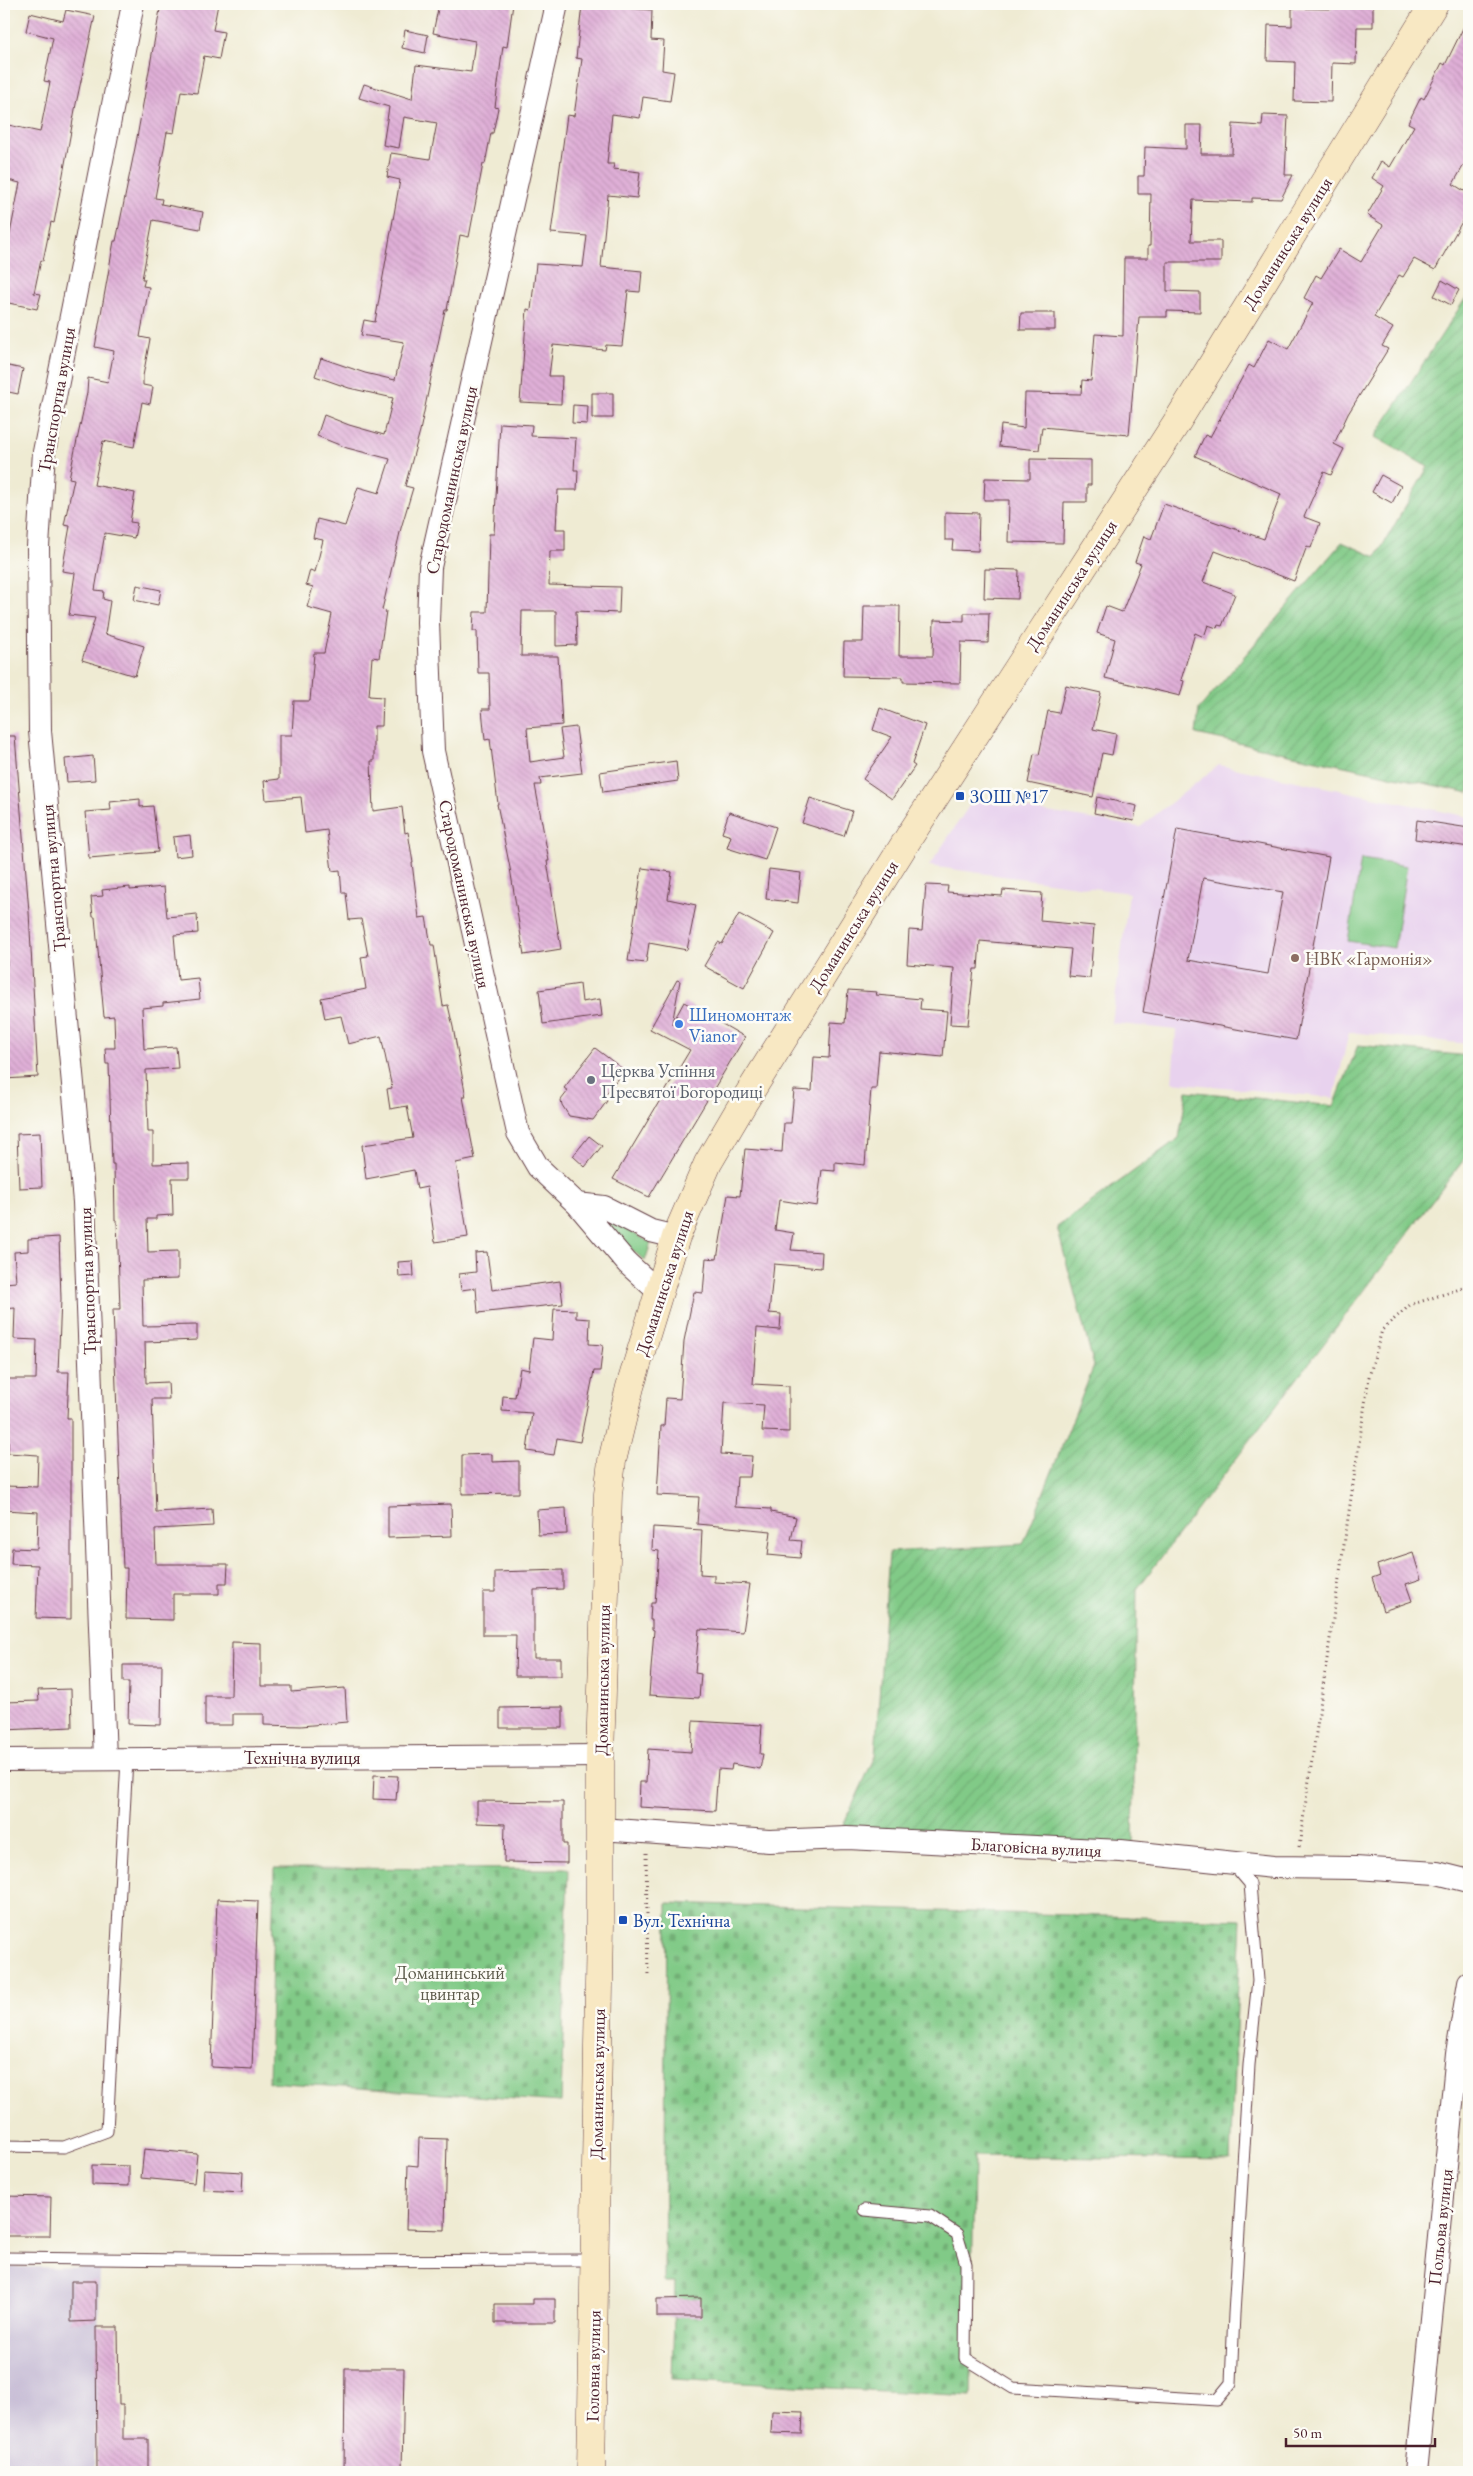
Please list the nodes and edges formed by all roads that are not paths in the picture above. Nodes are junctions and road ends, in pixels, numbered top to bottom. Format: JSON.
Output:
{"nodes":[{"id":1,"x":133,"y":4,"type":"edge"},
{"id":2,"x":557,"y":4,"type":"edge"},
{"id":3,"x":1434,"y":4,"type":"edge"},
{"id":4,"x":577,"y":1204,"type":"junction"},
{"id":5,"x":676,"y":1237,"type":"junction"},
{"id":6,"x":659,"y":1292,"type":"junction"},
{"id":7,"x":600,"y":1756,"type":"junction"},
{"id":8,"x":116,"y":1759,"type":"junction"},
{"id":9,"x":4,"y":1760,"type":"edge"},
{"id":10,"x":601,"y":1829,"type":"junction"},
{"id":11,"x":1233,"y":1864,"type":"junction"},
{"id":12,"x":1469,"y":1881,"type":"edge"},
{"id":13,"x":1469,"y":1982,"type":"edge"},
{"id":14,"x":4,"y":2146,"type":"edge"},
{"id":15,"x":864,"y":2210,"type":"dead end"},
{"id":16,"x":4,"y":2258,"type":"edge"},
{"id":17,"x":594,"y":2260,"type":"junction"},
{"id":18,"x":591,"y":2472,"type":"edge"},
{"id":19,"x":1416,"y":2472,"type":"edge"}],
"edges":[{"from":1,"to":8,"type":"street","name":"Транспортна вулиця"},
{"from":2,"to":4,"type":"street","name":"Стародоманинська вулиця"},
{"from":3,"to":5,"type":"main road","name":"Доманинська вулиця"},
{"from":4,"to":5,"type":"street"},
{"from":4,"to":6,"type":"street","name":"Стародоманинська вулиця"},
{"from":5,"to":6,"type":"main road","name":"Доманинська вулиця"},
{"from":6,"to":7,"type":"main road","name":"Доманинська вулиця"},
{"from":7,"to":8,"type":"street","name":"Технічна вулиця"},
{"from":7,"to":10,"type":"main road","name":"Доманинська вулиця"},
{"from":8,"to":9,"type":"street","name":"Технічна вулиця"},
{"from":8,"to":14,"type":"lane"},
{"from":10,"to":11,"type":"street","name":"Благовісна вулиця"},
{"from":10,"to":17,"type":"main road","name":"Доманинська вулиця"},
{"from":11,"to":12,"type":"street","name":"Благовісна вулиця"},
{"from":11,"to":15,"type":"lane"},
{"from":13,"to":19,"type":"street","name":"Польова вулиця"},
{"from":16,"to":17,"type":"lane"},
{"from":17,"to":18,"type":"main road","name":"Головна вулиця"}]}
